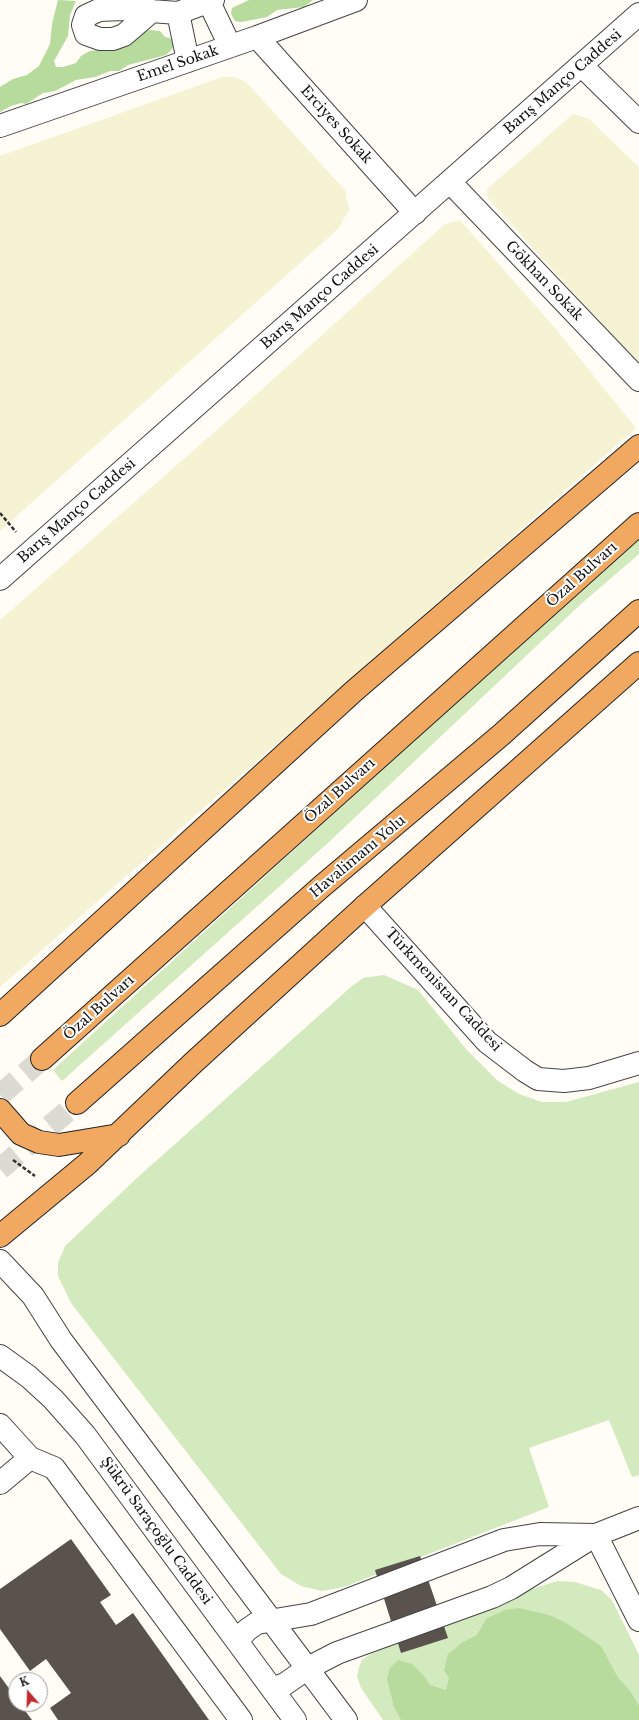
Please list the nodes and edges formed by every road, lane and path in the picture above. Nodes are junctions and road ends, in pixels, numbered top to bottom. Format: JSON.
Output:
{"nodes":[{"id":1,"x":356,"y":0,"type":"edge"},
{"id":2,"x":211,"y":1,"type":"edge"},
{"id":3,"x":152,"y":11,"type":"dead end"},
{"id":4,"x":178,"y":13,"type":"junction"},
{"id":5,"x":639,"y":14,"type":"edge"},
{"id":6,"x":257,"y":37,"type":"junction"},
{"id":7,"x":230,"y":46,"type":"junction"},
{"id":8,"x":188,"y":61,"type":"junction"},
{"id":9,"x":582,"y":66,"type":"junction"},
{"id":10,"x":639,"y":122,"type":"edge"},
{"id":11,"x":0,"y":126,"type":"edge"},
{"id":12,"x":450,"y":182,"type":"junction"},
{"id":13,"x":415,"y":213,"type":"junction"},
{"id":14,"x":639,"y":380,"type":"edge"},
{"id":15,"x":639,"y":446,"type":"edge"},
{"id":16,"x":639,"y":524,"type":"edge"},
{"id":17,"x":0,"y":578,"type":"edge"},
{"id":18,"x":639,"y":611,"type":"edge"},
{"id":19,"x":639,"y":664,"type":"edge"},
{"id":20,"x":365,"y":906,"type":"junction"},
{"id":21,"x":0,"y":1015,"type":"edge"},
{"id":22,"x":42,"y":1059,"type":"tunnel mouth"},
{"id":23,"x":639,"y":1063,"type":"edge"},
{"id":24,"x":77,"y":1103,"type":"tunnel mouth"},
{"id":25,"x":0,"y":1110,"type":"edge"},
{"id":26,"x":120,"y":1134,"type":"junction"},
{"id":27,"x":12,"y":1159,"type":"dead end"},
{"id":28,"x":36,"y":1177,"type":"dead end"},
{"id":29,"x":0,"y":1236,"type":"edge"},
{"id":30,"x":0,"y":1261,"type":"edge"},
{"id":31,"x":0,"y":1356,"type":"edge"},
{"id":32,"x":0,"y":1425,"type":"edge"},
{"id":33,"x":30,"y":1458,"type":"junction"},
{"id":34,"x":0,"y":1484,"type":"edge"},
{"id":35,"x":639,"y":1518,"type":"edge"},
{"id":36,"x":596,"y":1535,"type":"junction"},
{"id":37,"x":271,"y":1620,"type":"junction"},
{"id":38,"x":639,"y":1620,"type":"edge"},
{"id":39,"x":237,"y":1641,"type":"junction"},
{"id":40,"x":308,"y":1668,"type":"junction"},
{"id":41,"x":272,"y":1689,"type":"junction"},
{"id":42,"x":241,"y":1720,"type":"edge"},
{"id":43,"x":295,"y":1720,"type":"edge"},
{"id":44,"x":346,"y":1720,"type":"edge"}],
"edges":[{"from":1,"to":6,"type":"street","name":"Emel Sokak"},
{"from":2,"to":4,"type":"street"},
{"from":2,"to":7,"type":"street"},
{"from":3,"to":4,"type":"street"},
{"from":4,"to":8,"type":"street"},
{"from":5,"to":9,"type":"street","name":"Barış Manço Caddesi"},
{"from":6,"to":7,"type":"street","name":"Emel Sokak"},
{"from":6,"to":13,"type":"street","name":"Erciyes Sokak"},
{"from":7,"to":8,"type":"street","name":"Emel Sokak"},
{"from":8,"to":11,"type":"street","name":"Emel Sokak"},
{"from":9,"to":10,"type":"street"},
{"from":9,"to":12,"type":"street","name":"Barış Manço Caddesi"},
{"from":12,"to":13,"type":"street","name":"Barış Manço Caddesi"},
{"from":12,"to":14,"type":"street","name":"Gökhan Sokak"},
{"from":13,"to":17,"type":"street","name":"Barış Manço Caddesi"},
{"from":15,"to":21,"type":"highway"},
{"from":16,"to":22,"type":"highway","name":"Özal Bulvarı"},
{"from":18,"to":24,"type":"highway","name":"Havalimanı Yolu"},
{"from":19,"to":20,"type":"highway"},
{"from":20,"to":23,"type":"street","name":"Türkmenistan Caddesi"},
{"from":20,"to":26,"type":"highway"},
{"from":25,"to":26,"type":"highway"},
{"from":26,"to":29,"type":"highway"},
{"from":27,"to":28,"type":"path"},
{"from":30,"to":37,"type":"street"},
{"from":31,"to":39,"type":"street","name":"Şükrü Saraçoğlu Caddesi"},
{"from":32,"to":33,"type":"street"},
{"from":33,"to":34,"type":"street"},
{"from":33,"to":42,"type":"street"},
{"from":35,"to":36,"type":"street"},
{"from":36,"to":37,"type":"street"},
{"from":36,"to":38,"type":"street"},
{"from":36,"to":40,"type":"street"},
{"from":37,"to":39,"type":"street"},
{"from":37,"to":40,"type":"street"},
{"from":39,"to":41,"type":"street","name":"Şükrü Saraçoğlu Caddesi"},
{"from":40,"to":41,"type":"street"},
{"from":40,"to":44,"type":"street"},
{"from":41,"to":43,"type":"street","name":"Şükrü Saraçoğlu Caddesi"}]}
